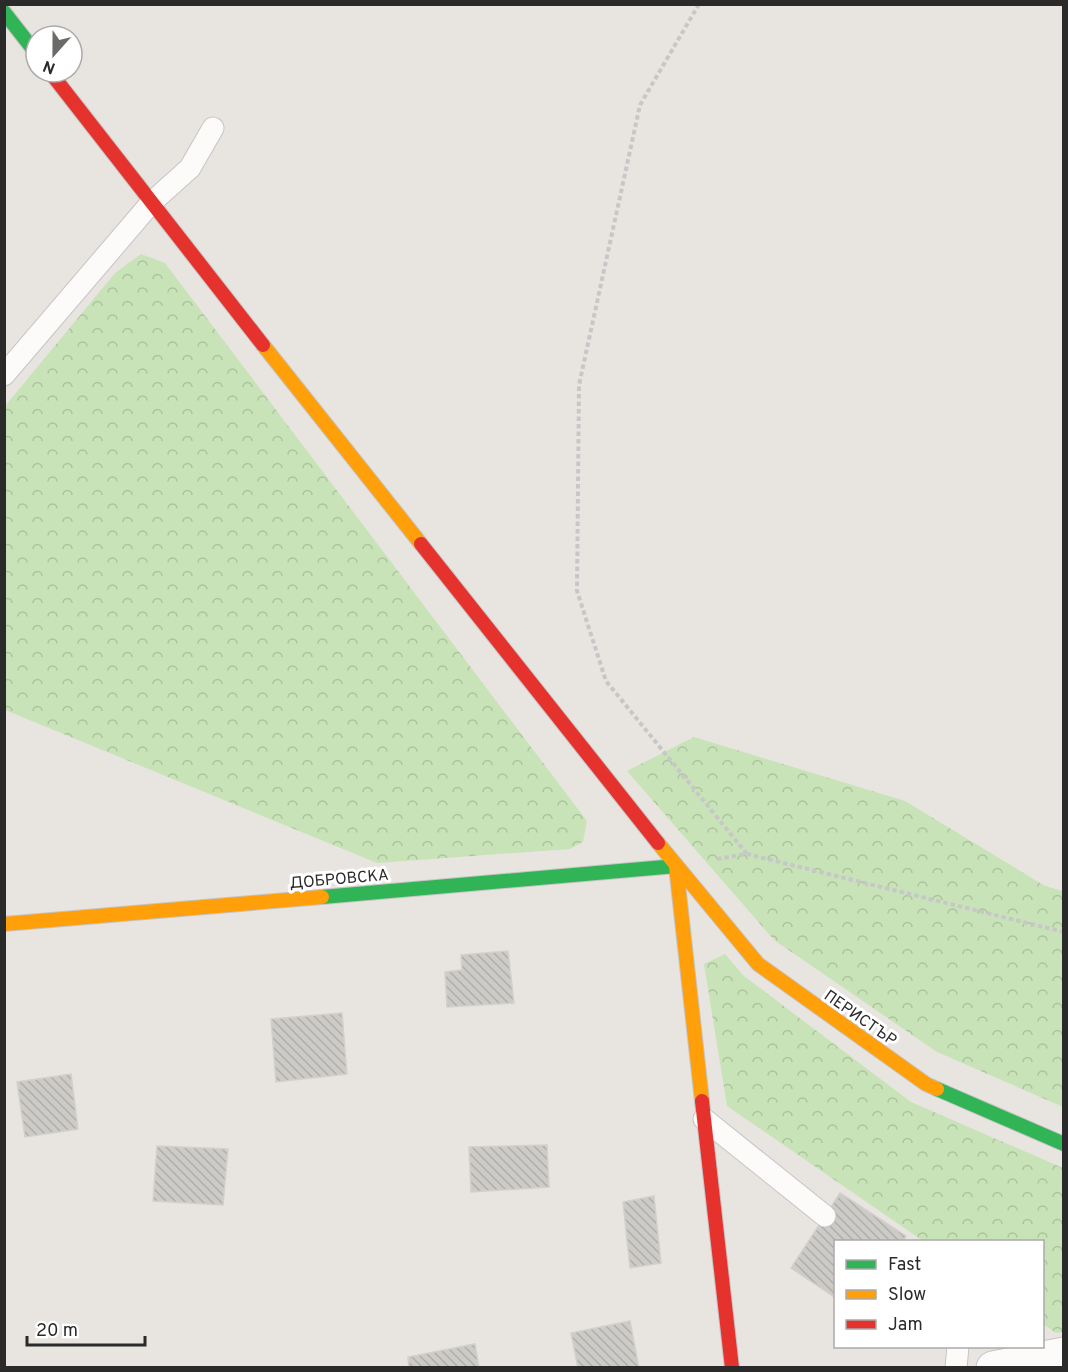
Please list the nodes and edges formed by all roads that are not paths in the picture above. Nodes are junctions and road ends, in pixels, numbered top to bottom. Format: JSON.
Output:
{"nodes":[{"id":1,"x":4,"y":12,"type":"edge"},
{"id":2,"x":24,"y":38,"type":"edge"},
{"id":3,"x":59,"y":84,"type":"edge"},
{"id":4,"x":213,"y":128,"type":"dead end"},
{"id":5,"x":151,"y":203,"type":"junction"},
{"id":6,"x":4,"y":375,"type":"edge"},
{"id":7,"x":676,"y":866,"type":"junction"},
{"id":8,"x":4,"y":924,"type":"edge"},
{"id":9,"x":704,"y":1119,"type":"junction"},
{"id":10,"x":1064,"y":1144,"type":"edge"},
{"id":11,"x":825,"y":1216,"type":"dead end"},
{"id":12,"x":958,"y":1348,"type":"edge"},
{"id":13,"x":1064,"y":1354,"type":"edge"},
{"id":14,"x":732,"y":1368,"type":"edge"},
{"id":15,"x":956,"y":1368,"type":"edge"},
{"id":16,"x":993,"y":1368,"type":"edge"}],
"edges":[{"from":1,"to":2,"type":"street"},
{"from":3,"to":5,"type":"street","name":"ПЕРИСТЪР"},
{"from":4,"to":5,"type":"lane"},
{"from":5,"to":6,"type":"lane"},
{"from":5,"to":7,"type":"street","name":"ПЕРИСТЪР"},
{"from":7,"to":8,"type":"street","name":"ДОБРОВСКА"},
{"from":7,"to":9,"type":"street"},
{"from":7,"to":10,"type":"street","name":"ПЕРИСТЪР"},
{"from":9,"to":11,"type":"lane"},
{"from":9,"to":14,"type":"street"},
{"from":12,"to":15,"type":"lane"},
{"from":13,"to":16,"type":"street"}]}
